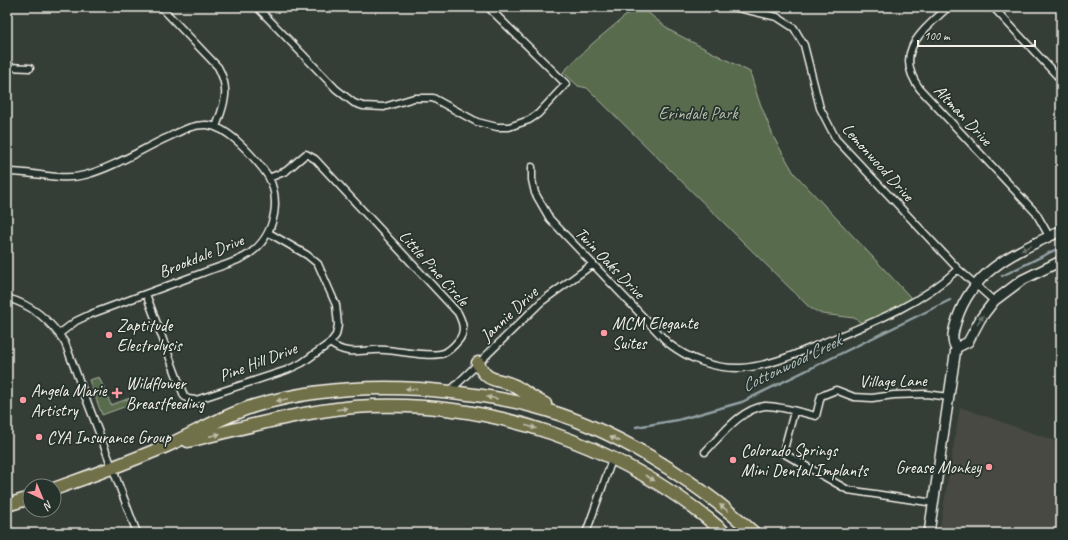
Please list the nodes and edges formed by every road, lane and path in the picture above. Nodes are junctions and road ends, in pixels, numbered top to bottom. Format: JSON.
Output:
{"nodes":[{"id":1,"x":161,"y":7,"type":"edge"},
{"id":2,"x":257,"y":7,"type":"edge"},
{"id":3,"x":488,"y":7,"type":"edge"},
{"id":4,"x":499,"y":7,"type":"edge"},
{"id":5,"x":734,"y":7,"type":"edge"},
{"id":6,"x":948,"y":7,"type":"edge"},
{"id":7,"x":993,"y":7,"type":"edge"},
{"id":8,"x":494,"y":12,"type":"junction"},
{"id":9,"x":7,"y":67,"type":"edge"},
{"id":10,"x":30,"y":68,"type":"dead end"},
{"id":11,"x":1061,"y":80,"type":"edge"},
{"id":12,"x":216,"y":127,"type":"junction"},
{"id":13,"x":532,"y":167,"type":"dead end"},
{"id":14,"x":7,"y":172,"type":"edge"},
{"id":15,"x":269,"y":178,"type":"junction"},
{"id":16,"x":1061,"y":231,"type":"edge"},
{"id":17,"x":268,"y":234,"type":"junction"},
{"id":18,"x":1049,"y":236,"type":"junction"},
{"id":19,"x":1061,"y":261,"type":"edge"},
{"id":20,"x":593,"y":264,"type":"junction"},
{"id":21,"x":958,"y":269,"type":"junction"},
{"id":22,"x":975,"y":285,"type":"junction"},
{"id":23,"x":146,"y":294,"type":"junction"},
{"id":24,"x":7,"y":298,"type":"edge"},
{"id":25,"x":994,"y":301,"type":"junction"},
{"id":26,"x":59,"y":334,"type":"junction"},
{"id":27,"x":330,"y":343,"type":"junction"},
{"id":28,"x":956,"y":348,"type":"junction"},
{"id":29,"x":478,"y":363,"type":"junction"},
{"id":30,"x":450,"y":391,"type":"junction"},
{"id":31,"x":949,"y":397,"type":"junction"},
{"id":32,"x":438,"y":409,"type":"junction"},
{"id":33,"x":794,"y":412,"type":"junction"},
{"id":34,"x":589,"y":427,"type":"junction"},
{"id":35,"x":164,"y":447,"type":"junction"},
{"id":36,"x":705,"y":452,"type":"dead end"},
{"id":37,"x":613,"y":458,"type":"junction"},
{"id":38,"x":113,"y":467,"type":"junction"},
{"id":39,"x":62,"y":486,"type":"edge"},
{"id":40,"x":22,"y":500,"type":"edge"},
{"id":41,"x":934,"y":503,"type":"junction"},
{"id":42,"x":7,"y":505,"type":"edge"},
{"id":43,"x":136,"y":533,"type":"edge"},
{"id":44,"x":586,"y":533,"type":"edge"},
{"id":45,"x":725,"y":533,"type":"edge"},
{"id":46,"x":754,"y":533,"type":"edge"},
{"id":47,"x":929,"y":533,"type":"edge"}],
"edges":[{"from":1,"to":12,"type":"street"},
{"from":2,"to":8,"type":"street"},
{"from":3,"to":8,"type":"street"},
{"from":4,"to":8,"type":"street"},
{"from":5,"to":21,"type":"street","name":"Lemonwood Drive"},
{"from":6,"to":18,"type":"street","name":"Altman Drive"},
{"from":7,"to":11,"type":"street"},
{"from":9,"to":10,"type":"street"},
{"from":12,"to":14,"type":"street"},
{"from":12,"to":15,"type":"street","name":"Brookdale Drive"},
{"from":13,"to":20,"type":"street","name":"Twin Oaks Drive"},
{"from":15,"to":17,"type":"street","name":"Brookdale Drive"},
{"from":15,"to":27,"type":"street","name":"Little Pine Circle"},
{"from":16,"to":18,"type":"main road"},
{"from":17,"to":23,"type":"street","name":"Brookdale Drive"},
{"from":17,"to":27,"type":"street"},
{"from":18,"to":22,"type":"main road","one_way":true},
{"from":19,"to":25,"type":"main road"},
{"from":20,"to":21,"type":"street","name":"Twin Oaks Drive"},
{"from":20,"to":29,"type":"street","name":"Jannie Drive"},
{"from":21,"to":22,"type":"street","name":"Lemonwood Drive"},
{"from":22,"to":25,"type":"street","name":"Lemonwood Drive"},
{"from":22,"to":28,"type":"main road"},
{"from":23,"to":26,"type":"street","name":"Brookdale Drive"},
{"from":23,"to":27,"type":"street","name":"Pine Hill Drive"},
{"from":24,"to":26,"type":"street"},
{"from":28,"to":25,"type":"main road","one_way":true},
{"from":26,"to":38,"type":"street"},
{"from":28,"to":31,"type":"main road"},
{"from":29,"to":30,"type":"street","name":"Jannie Drive"},
{"from":29,"to":34,"type":"highway"},
{"from":30,"to":32,"type":"highway"},
{"from":34,"to":30,"type":"highway","one_way":true},
{"from":30,"to":35,"type":"highway","one_way":true},
{"from":31,"to":33,"type":"street","name":"Village Lane"},
{"from":31,"to":41,"type":"main road"},
{"from":35,"to":32,"type":"highway","one_way":true},
{"from":32,"to":37,"type":"highway","one_way":true},
{"from":33,"to":36,"type":"street","name":"Village Lane"},
{"from":33,"to":41,"type":"street"},
{"from":46,"to":34,"type":"highway","one_way":true},
{"from":35,"to":38,"type":"highway"},
{"from":37,"to":44,"type":"street"},
{"from":37,"to":45,"type":"highway","one_way":true},
{"from":38,"to":39,"type":"highway"},
{"from":38,"to":43,"type":"street"},
{"from":40,"to":42,"type":"highway"},
{"from":41,"to":47,"type":"main road"}]}
